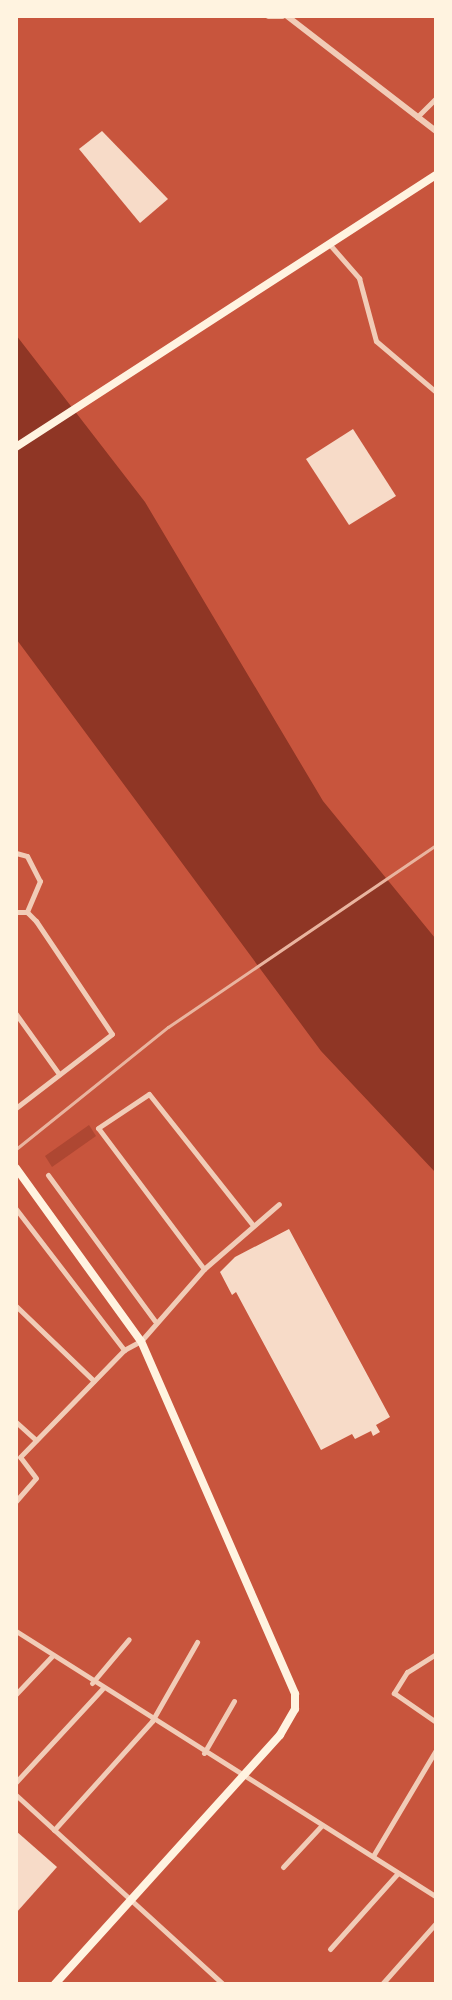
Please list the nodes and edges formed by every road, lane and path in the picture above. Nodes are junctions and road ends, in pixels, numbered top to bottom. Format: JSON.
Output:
{"nodes":[{"id":1,"x":268,"y":16,"type":"edge"},
{"id":2,"x":282,"y":16,"type":"edge"},
{"id":3,"x":287,"y":16,"type":"edge"},
{"id":4,"x":435,"y":98,"type":"edge"},
{"id":5,"x":417,"y":117,"type":"junction"},
{"id":6,"x":435,"y":131,"type":"edge"},
{"id":7,"x":435,"y":175,"type":"edge"},
{"id":8,"x":331,"y":246,"type":"junction"},
{"id":9,"x":435,"y":392,"type":"edge"},
{"id":10,"x":16,"y":447,"type":"edge"},
{"id":11,"x":16,"y":853,"type":"edge"},
{"id":12,"x":16,"y":912,"type":"edge"},
{"id":13,"x":27,"y":912,"type":"junction"},
{"id":14,"x":16,"y":1014,"type":"edge"},
{"id":15,"x":59,"y":1074,"type":"junction"},
{"id":16,"x":16,"y":1108,"type":"edge"},
{"id":17,"x":16,"y":1168,"type":"edge"},
{"id":18,"x":48,"y":1175,"type":"dead end"},
{"id":19,"x":279,"y":1204,"type":"dead end"},
{"id":20,"x":16,"y":1209,"type":"edge"},
{"id":21,"x":253,"y":1226,"type":"junction"},
{"id":22,"x":204,"y":1269,"type":"junction"},
{"id":23,"x":16,"y":1306,"type":"edge"},
{"id":24,"x":155,"y":1320,"type":"junction"},
{"id":25,"x":141,"y":1341,"type":"junction"},
{"id":26,"x":124,"y":1350,"type":"junction"},
{"id":27,"x":94,"y":1381,"type":"junction"},
{"id":28,"x":16,"y":1422,"type":"edge"},
{"id":29,"x":36,"y":1440,"type":"junction"},
{"id":30,"x":16,"y":1501,"type":"edge"},
{"id":31,"x":16,"y":1631,"type":"edge"},
{"id":32,"x":129,"y":1639,"type":"dead end"},
{"id":33,"x":197,"y":1642,"type":"dead end"},
{"id":34,"x":435,"y":1654,"type":"edge"},
{"id":35,"x":52,"y":1656,"type":"junction"},
{"id":36,"x":92,"y":1683,"type":"junction"},
{"id":37,"x":102,"y":1689,"type":"junction"},
{"id":38,"x":16,"y":1694,"type":"edge"},
{"id":39,"x":234,"y":1701,"type":"dead end"},
{"id":40,"x":152,"y":1721,"type":"junction"},
{"id":41,"x":435,"y":1722,"type":"edge"},
{"id":42,"x":435,"y":1750,"type":"edge"},
{"id":43,"x":204,"y":1753,"type":"junction"},
{"id":44,"x":243,"y":1777,"type":"junction"},
{"id":45,"x":16,"y":1782,"type":"edge"},
{"id":46,"x":16,"y":1795,"type":"edge"},
{"id":47,"x":322,"y":1825,"type":"junction"},
{"id":48,"x":54,"y":1830,"type":"junction"},
{"id":49,"x":373,"y":1856,"type":"junction"},
{"id":50,"x":283,"y":1867,"type":"dead end"},
{"id":51,"x":398,"y":1873,"type":"junction"},
{"id":52,"x":435,"y":1897,"type":"edge"},
{"id":53,"x":131,"y":1899,"type":"junction"},
{"id":54,"x":435,"y":1923,"type":"edge"},
{"id":55,"x":330,"y":1949,"type":"dead end"},
{"id":56,"x":56,"y":1983,"type":"edge"},
{"id":57,"x":223,"y":1983,"type":"edge"},
{"id":58,"x":382,"y":1983,"type":"edge"}],
"edges":[{"from":1,"to":2,"type":"street"},
{"from":3,"to":5,"type":"street"},
{"from":4,"to":5,"type":"street"},
{"from":5,"to":6,"type":"street"},
{"from":7,"to":8,"type":"highway"},
{"from":8,"to":9,"type":"street"},
{"from":8,"to":10,"type":"highway"},
{"from":11,"to":13,"type":"street"},
{"from":12,"to":13,"type":"street"},
{"from":13,"to":15,"type":"street"},
{"from":14,"to":15,"type":"street"},
{"from":15,"to":16,"type":"street"},
{"from":17,"to":25,"type":"highway"},
{"from":18,"to":24,"type":"street"},
{"from":19,"to":21,"type":"street"},
{"from":20,"to":26,"type":"street"},
{"from":21,"to":22,"type":"street"},
{"from":21,"to":22,"type":"street"},
{"from":22,"to":24,"type":"street"},
{"from":23,"to":27,"type":"street"},
{"from":24,"to":25,"type":"street"},
{"from":25,"to":26,"type":"street"},
{"from":25,"to":44,"type":"highway"},
{"from":26,"to":27,"type":"street"},
{"from":27,"to":29,"type":"street"},
{"from":28,"to":29,"type":"street"},
{"from":29,"to":30,"type":"street"},
{"from":31,"to":35,"type":"street"},
{"from":32,"to":36,"type":"street"},
{"from":33,"to":40,"type":"street"},
{"from":34,"to":41,"type":"street"},
{"from":35,"to":36,"type":"street"},
{"from":35,"to":38,"type":"street"},
{"from":36,"to":37,"type":"street"},
{"from":37,"to":40,"type":"street"},
{"from":37,"to":45,"type":"street"},
{"from":39,"to":43,"type":"street"},
{"from":40,"to":43,"type":"street"},
{"from":40,"to":48,"type":"street"},
{"from":42,"to":49,"type":"street"},
{"from":43,"to":44,"type":"street"},
{"from":44,"to":47,"type":"street"},
{"from":44,"to":53,"type":"highway"},
{"from":46,"to":48,"type":"street"},
{"from":47,"to":49,"type":"street"},
{"from":47,"to":50,"type":"street"},
{"from":48,"to":53,"type":"street"},
{"from":49,"to":51,"type":"street"},
{"from":51,"to":52,"type":"street"},
{"from":51,"to":55,"type":"street"},
{"from":53,"to":56,"type":"highway"},
{"from":53,"to":57,"type":"street"},
{"from":54,"to":58,"type":"street"}]}
